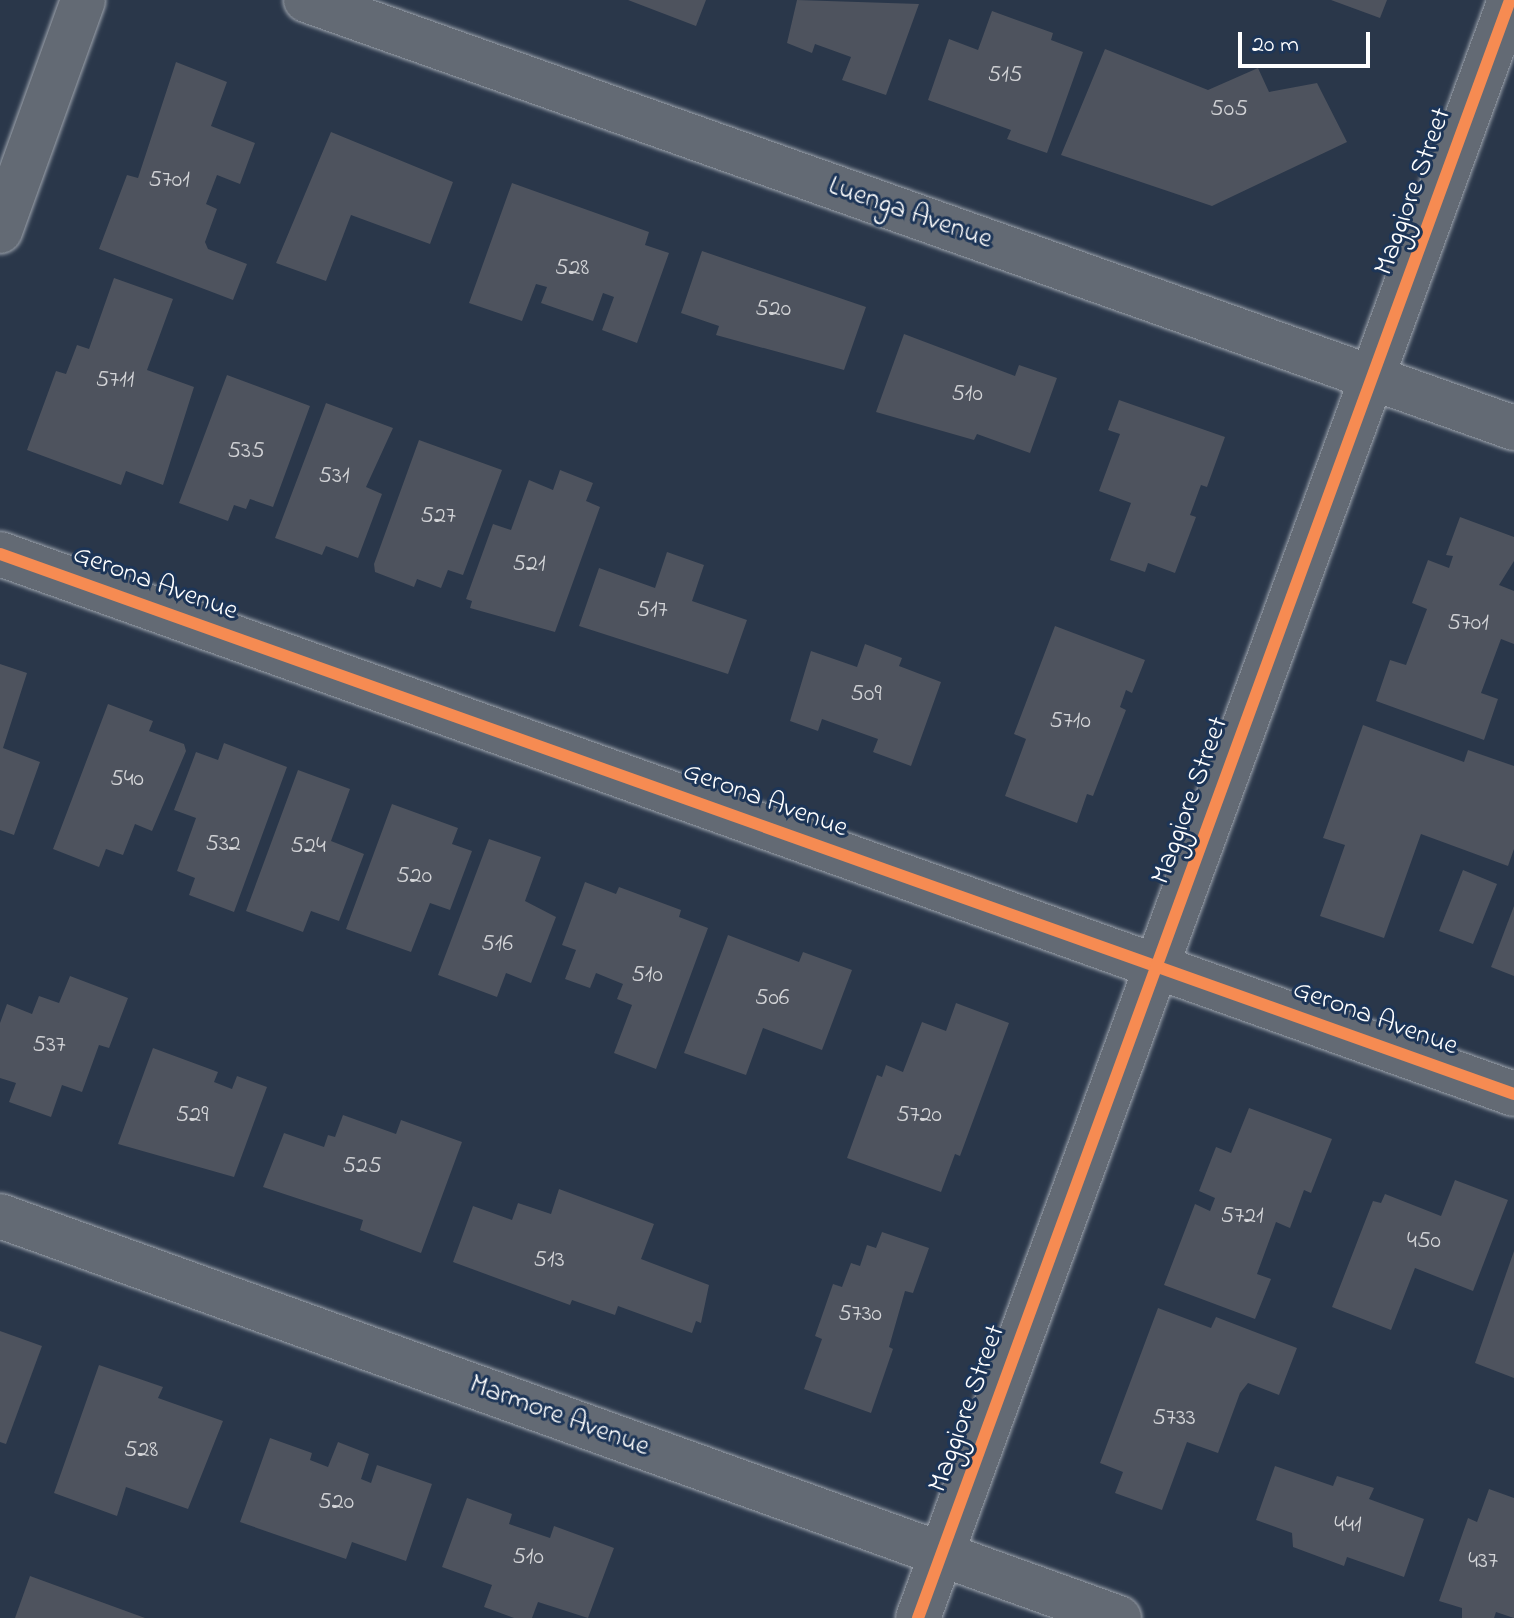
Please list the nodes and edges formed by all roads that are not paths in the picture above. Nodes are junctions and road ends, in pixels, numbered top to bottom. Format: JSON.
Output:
{"nodes":[{"id":1,"x":83,"y":0,"type":"edge"},
{"id":2,"x":306,"y":0,"type":"edge"},
{"id":3,"x":1510,"y":0,"type":"edge"},
{"id":4,"x":0,"y":231,"type":"edge"},
{"id":5,"x":1372,"y":378,"type":"junction"},
{"id":6,"x":1514,"y":428,"type":"edge"},
{"id":7,"x":0,"y":554,"type":"edge"},
{"id":8,"x":1156,"y":966,"type":"junction"},
{"id":9,"x":1514,"y":1094,"type":"edge"},
{"id":10,"x":0,"y":1216,"type":"edge"},
{"id":11,"x":940,"y":1554,"type":"junction"},
{"id":12,"x":918,"y":1618,"type":"edge"},
{"id":13,"x":1119,"y":1618,"type":"edge"}],
"edges":[{"from":1,"to":4,"type":"street"},
{"from":2,"to":5,"type":"street","name":"Luenga Avenue"},
{"from":3,"to":5,"type":"street","name":"Maggiore Street"},
{"from":5,"to":6,"type":"street","name":"Luenga Avenue"},
{"from":5,"to":8,"type":"street","name":"Maggiore Street"},
{"from":7,"to":8,"type":"street","name":"Gerona Avenue"},
{"from":8,"to":9,"type":"street","name":"Gerona Avenue"},
{"from":8,"to":11,"type":"street","name":"Maggiore Street"},
{"from":10,"to":11,"type":"street","name":"Marmore Avenue"},
{"from":11,"to":12,"type":"street","name":"Maggiore Street"},
{"from":11,"to":13,"type":"street","name":"Marmore Avenue"}]}
